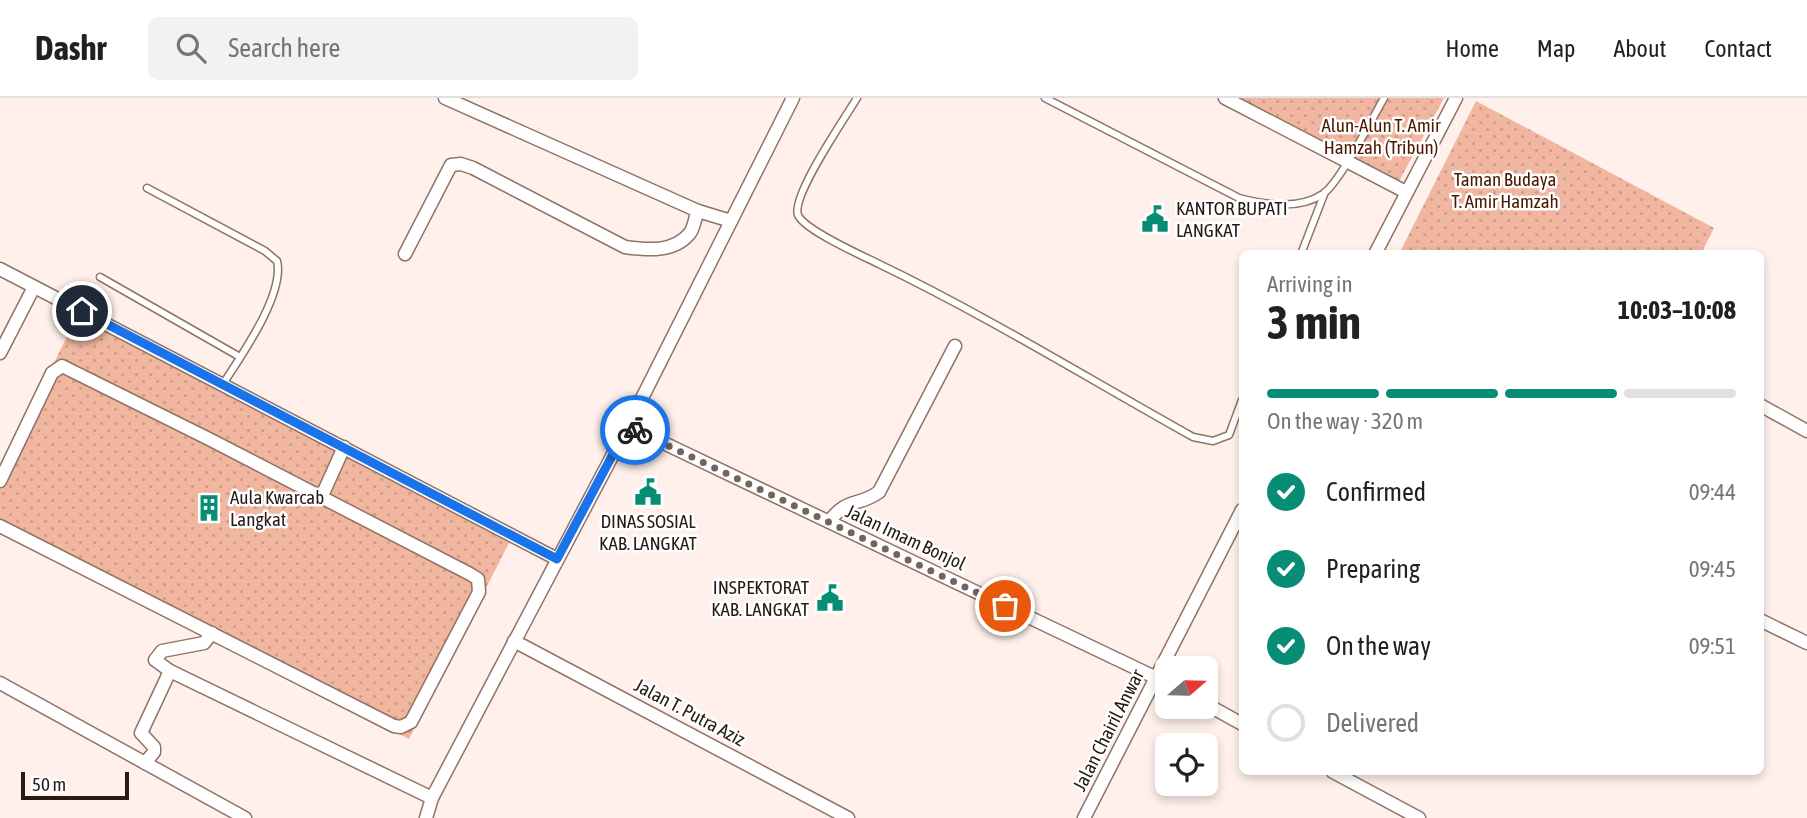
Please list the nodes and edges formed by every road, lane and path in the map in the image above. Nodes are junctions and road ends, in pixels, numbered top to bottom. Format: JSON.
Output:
{"nodes":[{"id":1,"x":445,"y":98,"type":"edge"},
{"id":2,"x":793,"y":98,"type":"edge"},
{"id":3,"x":857,"y":98,"type":"edge"},
{"id":4,"x":1045,"y":98,"type":"edge"},
{"id":5,"x":1225,"y":98,"type":"edge"},
{"id":6,"x":1384,"y":98,"type":"edge"},
{"id":7,"x":1457,"y":98,"type":"edge"},
{"id":8,"x":1346,"y":161,"type":"junction"},
{"id":9,"x":147,"y":188,"type":"dead end"},
{"id":10,"x":1325,"y":192,"type":"junction"},
{"id":11,"x":1406,"y":192,"type":"junction"},
{"id":12,"x":698,"y":211,"type":"junction"},
{"id":13,"x":731,"y":221,"type":"junction"},
{"id":14,"x":1303,"y":250,"type":"edge"},
{"id":15,"x":1377,"y":250,"type":"edge"},
{"id":16,"x":405,"y":254,"type":"dead end"},
{"id":17,"x":0,"y":269,"type":"edge"},
{"id":18,"x":100,"y":277,"type":"dead end"},
{"id":19,"x":34,"y":287,"type":"junction"},
{"id":20,"x":954,"y":346,"type":"dead end"},
{"id":21,"x":0,"y":353,"type":"edge"},
{"id":22,"x":240,"y":357,"type":"junction"},
{"id":23,"x":223,"y":384,"type":"junction"},
{"id":24,"x":1764,"y":407,"type":"edge"},
{"id":25,"x":1239,"y":408,"type":"edge"},
{"id":26,"x":628,"y":426,"type":"junction"},
{"id":27,"x":1807,"y":431,"type":"edge"},
{"id":28,"x":344,"y":447,"type":"junction"},
{"id":29,"x":0,"y":481,"type":"edge"},
{"id":30,"x":321,"y":498,"type":"junction"},
{"id":31,"x":1239,"y":516,"type":"edge"},
{"id":32,"x":829,"y":522,"type":"junction"},
{"id":33,"x":0,"y":526,"type":"edge"},
{"id":34,"x":557,"y":559,"type":"junction"},
{"id":35,"x":1764,"y":622,"type":"edge"},
{"id":36,"x":212,"y":633,"type":"junction"},
{"id":37,"x":514,"y":641,"type":"junction"},
{"id":38,"x":1807,"y":643,"type":"edge"},
{"id":39,"x":1173,"y":656,"type":"edge"},
{"id":40,"x":170,"y":671,"type":"junction"},
{"id":41,"x":1155,"y":677,"type":"edge"},
{"id":42,"x":0,"y":683,"type":"edge"},
{"id":43,"x":1155,"y":692,"type":"edge"},
{"id":44,"x":1218,"y":711,"type":"edge"},
{"id":45,"x":1239,"y":722,"type":"edge"},
{"id":46,"x":145,"y":763,"type":"junction"},
{"id":47,"x":1339,"y":775,"type":"edge"},
{"id":48,"x":432,"y":799,"type":"junction"},
{"id":49,"x":244,"y":818,"type":"edge"},
{"id":50,"x":426,"y":818,"type":"edge"},
{"id":51,"x":848,"y":818,"type":"edge"},
{"id":52,"x":1084,"y":818,"type":"edge"},
{"id":53,"x":1419,"y":818,"type":"edge"}],
"edges":[{"from":1,"to":12,"type":"street"},
{"from":2,"to":13,"type":"street"},
{"from":3,"to":25,"type":"lane"},
{"from":4,"to":10,"type":"lane"},
{"from":5,"to":8,"type":"street"},
{"from":6,"to":8,"type":"lane"},
{"from":7,"to":11,"type":"street"},
{"from":8,"to":10,"type":"lane"},
{"from":8,"to":11,"type":"street"},
{"from":9,"to":22,"type":"lane"},
{"from":10,"to":14,"type":"lane"},
{"from":11,"to":15,"type":"street"},
{"from":12,"to":13,"type":"street"},
{"from":12,"to":16,"type":"street"},
{"from":13,"to":26,"type":"street"},
{"from":17,"to":19,"type":"street"},
{"from":18,"to":22,"type":"lane"},
{"from":19,"to":21,"type":"street"},
{"from":19,"to":23,"type":"street"},
{"from":20,"to":32,"type":"street"},
{"from":22,"to":23,"type":"lane"},
{"from":23,"to":28,"type":"street"},
{"from":24,"to":27,"type":"street"},
{"from":26,"to":32,"type":"street","name":"Jalan Imam Bonjol"},
{"from":26,"to":34,"type":"street"},
{"from":28,"to":30,"type":"street"},
{"from":28,"to":34,"type":"street"},
{"from":29,"to":30,"type":"street"},
{"from":30,"to":36,"type":"street"},
{"from":31,"to":39,"type":"street","name":"Jalan Chairil Anwar"},
{"from":32,"to":41,"type":"street","name":"Jalan Imam Bonjol"},
{"from":33,"to":36,"type":"street"},
{"from":34,"to":37,"type":"street"},
{"from":35,"to":38,"type":"street"},
{"from":36,"to":40,"type":"street"},
{"from":37,"to":48,"type":"street"},
{"from":37,"to":51,"type":"street","name":"Jalan T. Putra Aziz"},
{"from":40,"to":46,"type":"street"},
{"from":40,"to":48,"type":"street"},
{"from":42,"to":46,"type":"street"},
{"from":43,"to":52,"type":"street","name":"Jalan Chairil Anwar"},
{"from":44,"to":45,"type":"street"},
{"from":46,"to":49,"type":"street"},
{"from":47,"to":53,"type":"street"},
{"from":48,"to":50,"type":"street"}]}
